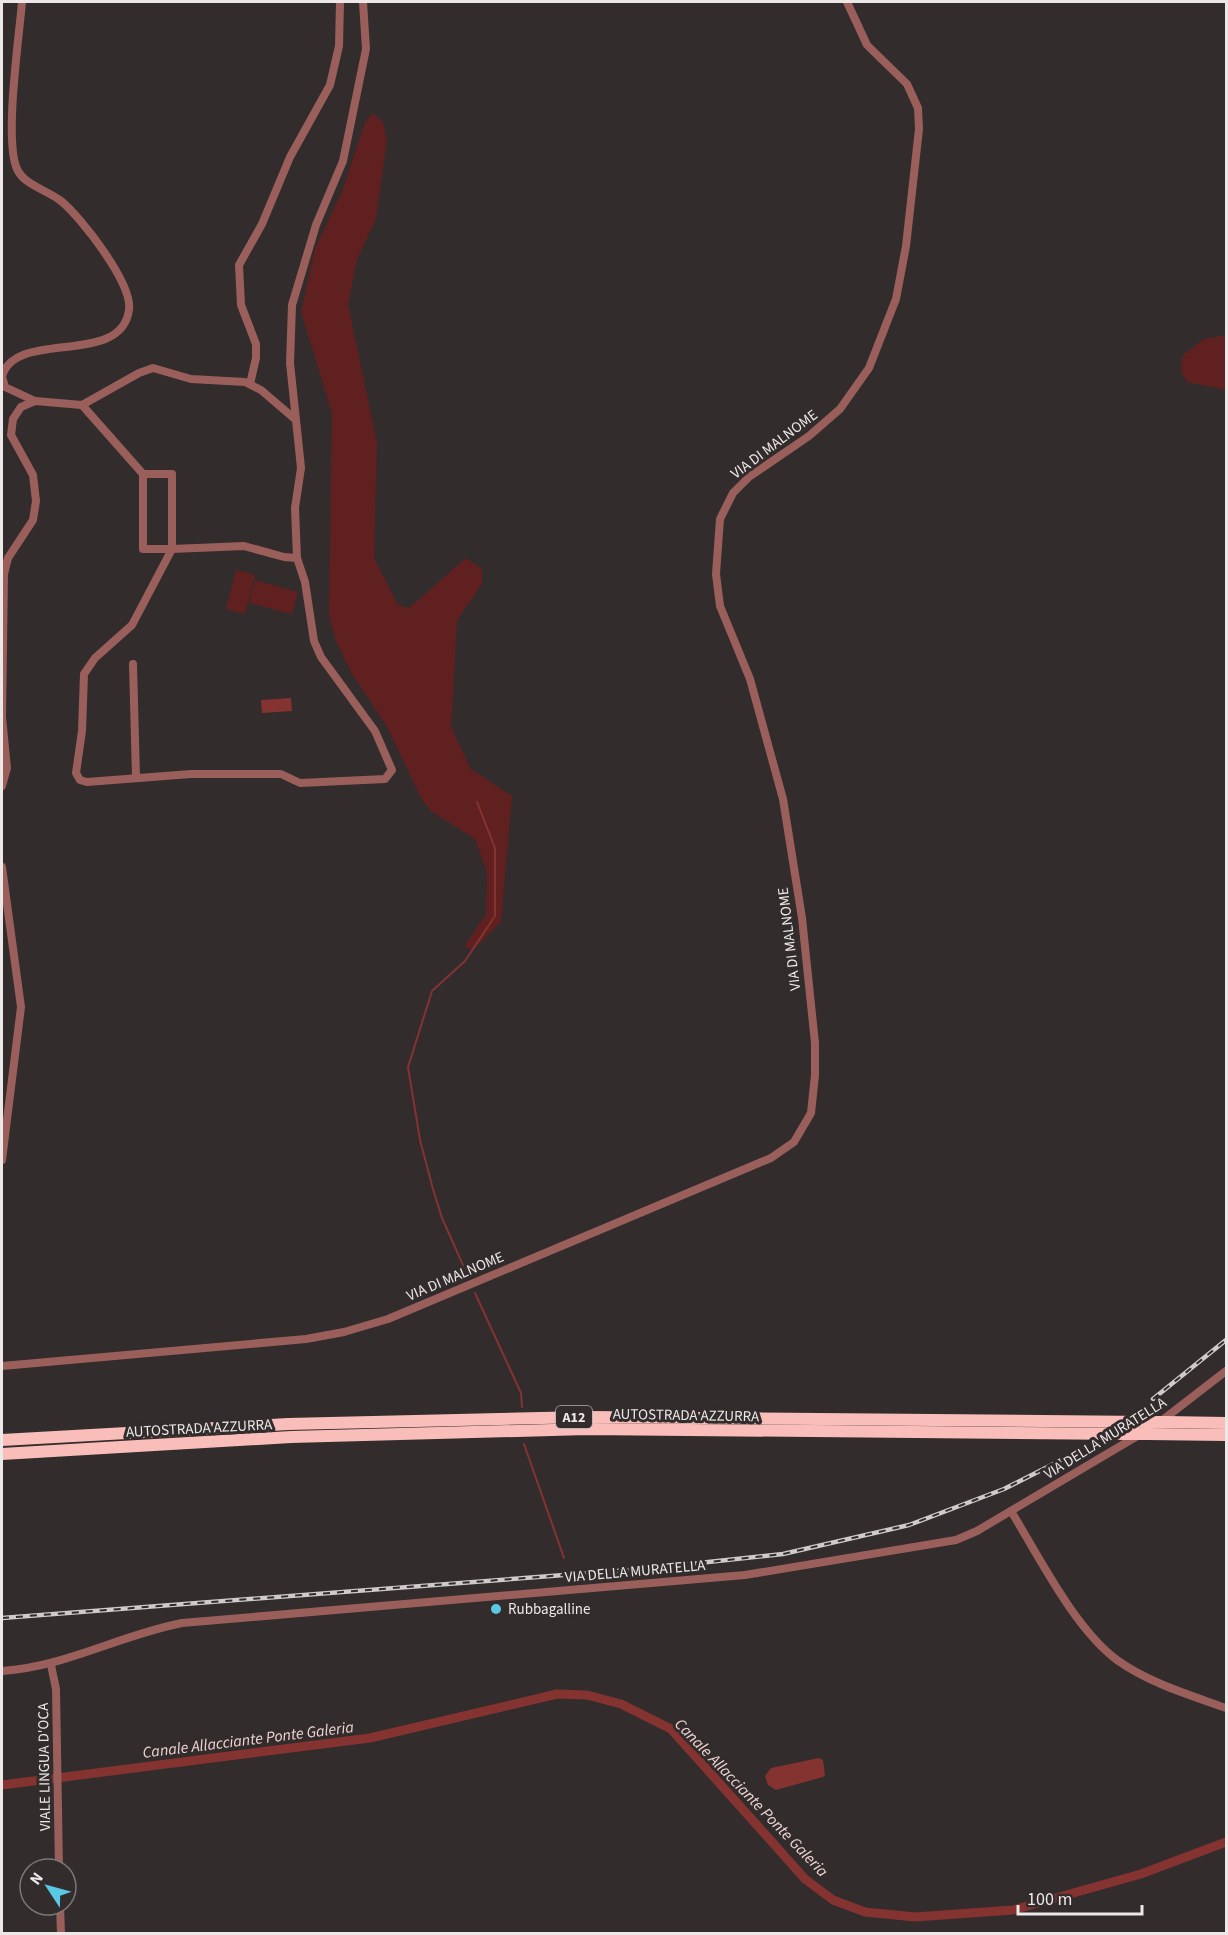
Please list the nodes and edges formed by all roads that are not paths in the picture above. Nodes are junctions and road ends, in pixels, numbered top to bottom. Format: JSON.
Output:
{"nodes":[{"id":1,"x":22,"y":2,"type":"edge"},
{"id":2,"x":340,"y":2,"type":"edge"},
{"id":3,"x":363,"y":2,"type":"edge"},
{"id":4,"x":847,"y":2,"type":"edge"},
{"id":5,"x":250,"y":384,"type":"junction"},
{"id":6,"x":35,"y":401,"type":"junction"},
{"id":7,"x":82,"y":405,"type":"junction"},
{"id":8,"x":296,"y":420,"type":"junction"},
{"id":9,"x":143,"y":474,"type":"junction"},
{"id":10,"x":172,"y":549,"type":"junction"},
{"id":11,"x":297,"y":558,"type":"junction"},
{"id":12,"x":133,"y":664,"type":"dead end"},
{"id":13,"x":136,"y":777,"type":"junction"},
{"id":14,"x":2,"y":786,"type":"edge"},
{"id":15,"x":2,"y":867,"type":"edge"},
{"id":16,"x":2,"y":1160,"type":"edge"},
{"id":17,"x":2,"y":1366,"type":"edge"},
{"id":18,"x":1227,"y":1371,"type":"edge"},
{"id":19,"x":1227,"y":1423,"type":"edge"},
{"id":20,"x":1148,"y":1428,"type":"junction"},
{"id":21,"x":1227,"y":1435,"type":"edge"},
{"id":22,"x":2,"y":1440,"type":"edge"},
{"id":23,"x":2,"y":1454,"type":"edge"},
{"id":24,"x":1011,"y":1511,"type":"junction"},
{"id":25,"x":51,"y":1665,"type":"junction"},
{"id":26,"x":2,"y":1671,"type":"edge"},
{"id":27,"x":1227,"y":1708,"type":"edge"},
{"id":28,"x":59,"y":1857,"type":"edge"},
{"id":29,"x":60,"y":1917,"type":"edge"},
{"id":30,"x":61,"y":1934,"type":"edge"}],
"edges":[{"from":1,"to":6,"type":"street"},
{"from":2,"to":5,"type":"street"},
{"from":3,"to":8,"type":"street"},
{"from":4,"to":17,"type":"street","name":"VIA DI MALNOME"},
{"from":5,"to":7,"type":"street"},
{"from":5,"to":8,"type":"street"},
{"from":6,"to":7,"type":"street"},
{"from":6,"to":14,"type":"street"},
{"from":7,"to":9,"type":"street"},
{"from":8,"to":11,"type":"street"},
{"from":9,"to":10,"type":"street"},
{"from":9,"to":10,"type":"street"},
{"from":10,"to":11,"type":"street"},
{"from":10,"to":13,"type":"street"},
{"from":11,"to":13,"type":"street"},
{"from":12,"to":13,"type":"street"},
{"from":15,"to":16,"type":"street"},
{"from":18,"to":24,"type":"street","name":"VIA DELLA MURATELLA"},
{"from":19,"to":20,"type":"highway","name":"AUTOSTRADA AZZURRA","number":"A12","bridge":true},
{"from":20,"to":21,"type":"highway","name":"AUTOSTRADA AZZURRA","number":"A12"},
{"from":20,"to":22,"type":"highway","name":"AUTOSTRADA AZZURRA","number":"A12"},
{"from":20,"to":23,"type":"highway","name":"AUTOSTRADA AZZURRA","number":"A12","bridge":true},
{"from":24,"to":25,"type":"street","name":"VIA DELLA MURATELLA"},
{"from":24,"to":27,"type":"street"},
{"from":25,"to":26,"type":"street","name":"VIA DELLA MURATELLA"},
{"from":25,"to":28,"type":"street","name":"VIALE LINGUA D'OCA"},
{"from":29,"to":30,"type":"street"}]}
